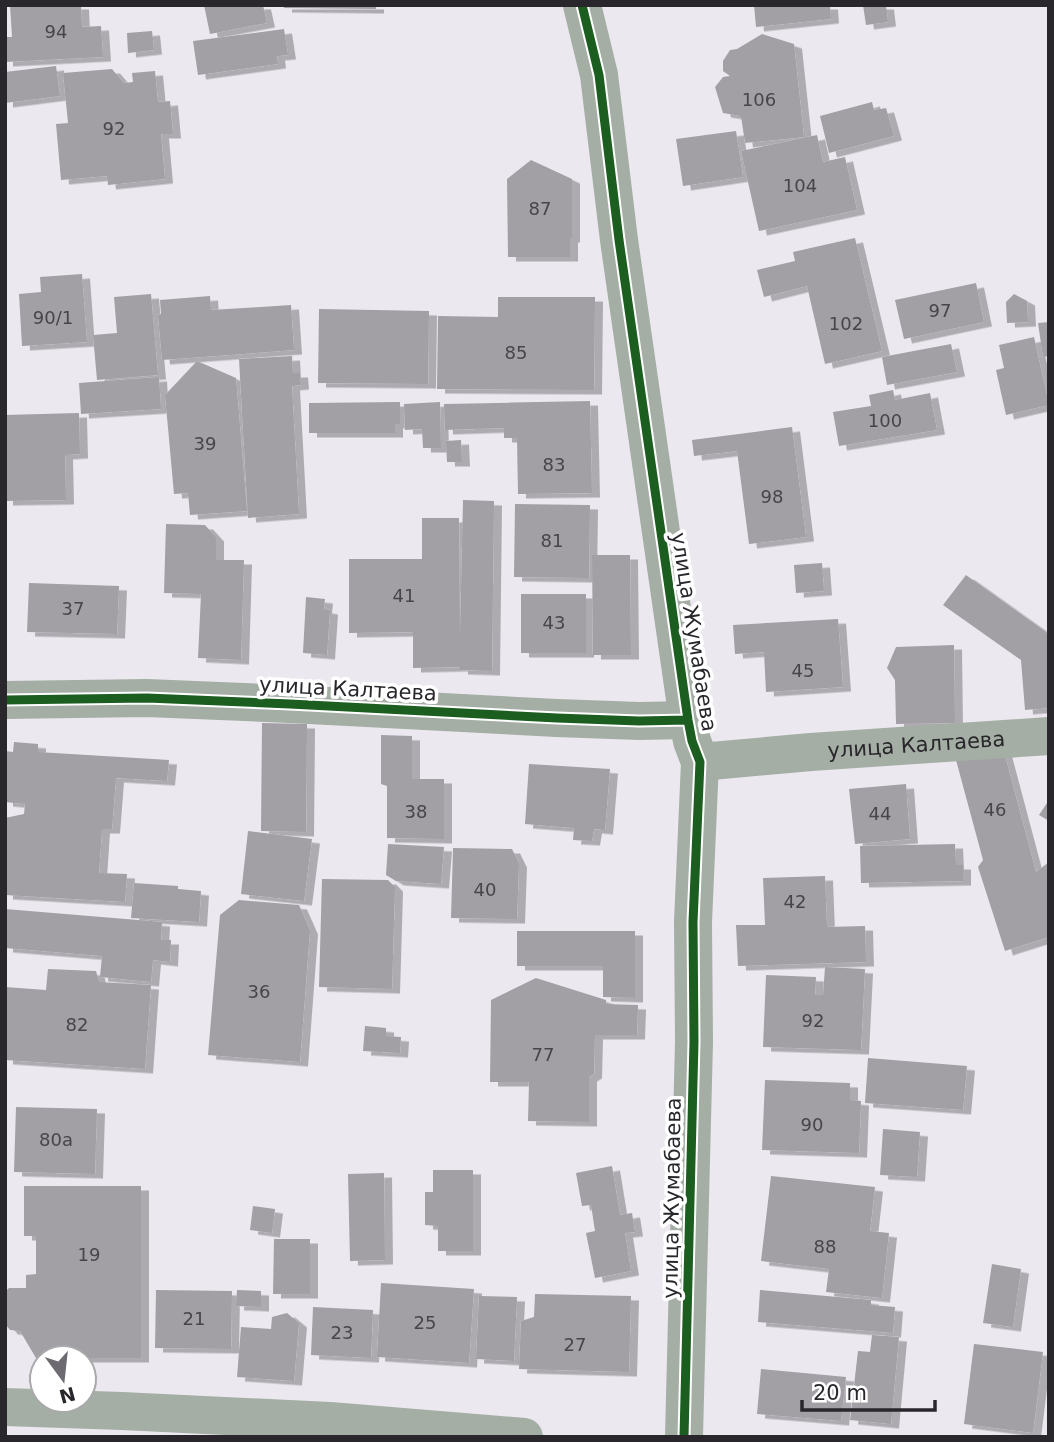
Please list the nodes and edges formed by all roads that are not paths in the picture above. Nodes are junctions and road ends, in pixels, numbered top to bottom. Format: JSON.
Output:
{"nodes":[{"id":1,"x":582,"y":5,"type":"edge"},
{"id":2,"x":5,"y":700,"type":"edge"},
{"id":3,"x":688,"y":720,"type":"junction"},
{"id":4,"x":1049,"y":736,"type":"edge"},
{"id":5,"x":701,"y":762,"type":"junction"},
{"id":6,"x":5,"y":1408,"type":"edge"},
{"id":7,"x":524,"y":1437,"type":"edge"},
{"id":8,"x":684,"y":1437,"type":"edge"}],
"edges":[{"from":1,"to":3,"type":"street","name":"улица Жумабаева"},
{"from":2,"to":3,"type":"street","name":"улица Калтаева"},
{"from":3,"to":5,"type":"street","name":"улица Жумабаева"},
{"from":4,"to":5,"type":"street","name":"улица Калтаева"},
{"from":5,"to":8,"type":"street","name":"улица Жумабаева"},
{"from":6,"to":7,"type":"street"}]}
